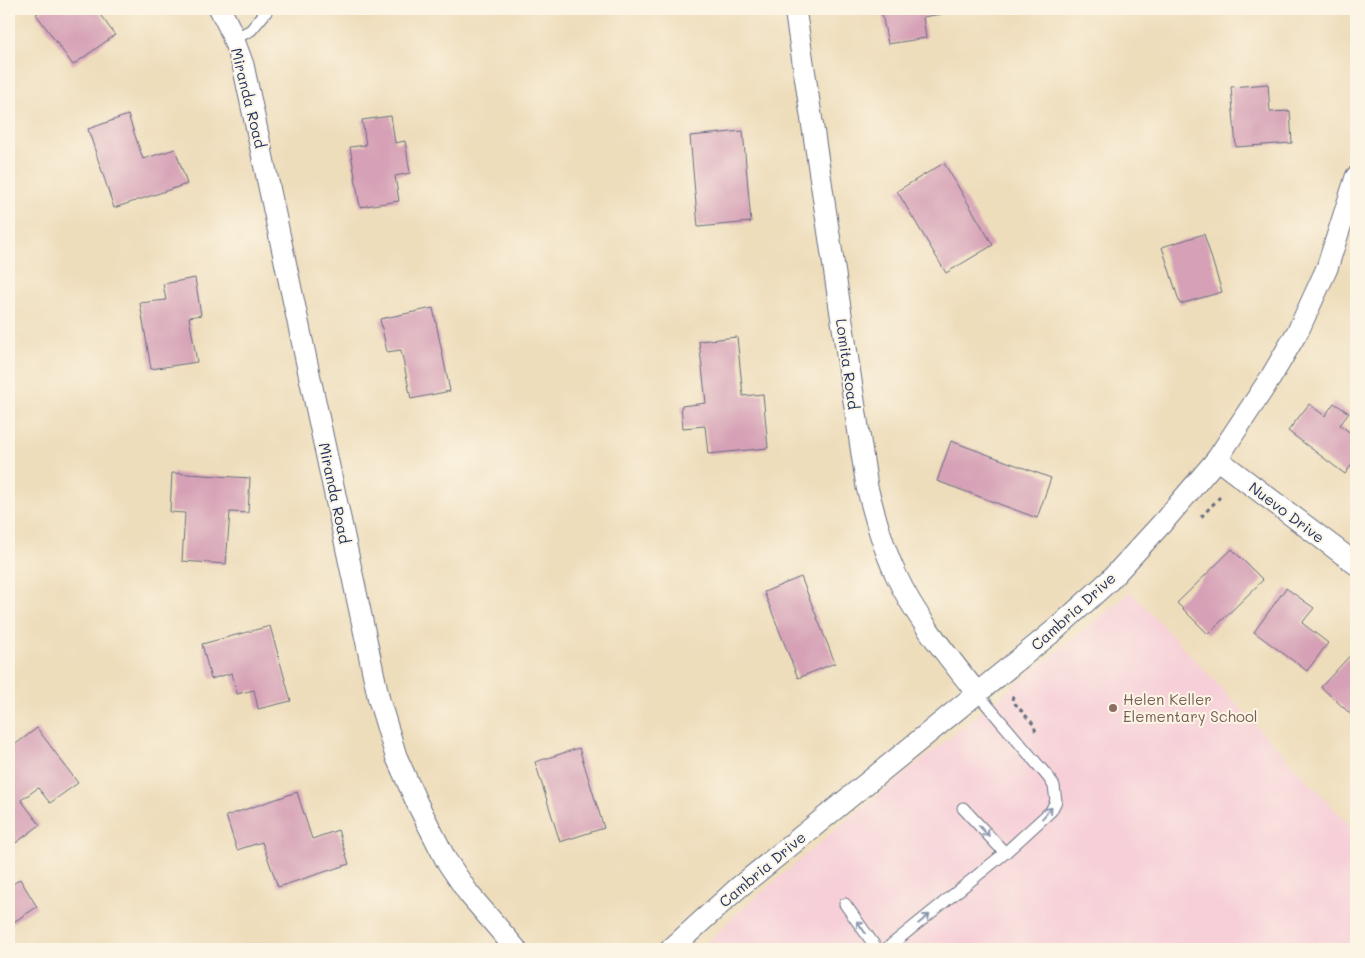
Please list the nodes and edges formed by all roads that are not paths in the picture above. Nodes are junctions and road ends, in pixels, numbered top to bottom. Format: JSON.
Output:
{"nodes":[{"id":1,"x":220,"y":9,"type":"edge"},
{"id":2,"x":267,"y":9,"type":"edge"},
{"id":3,"x":795,"y":9,"type":"edge"},
{"id":4,"x":234,"y":39,"type":"junction"},
{"id":5,"x":1356,"y":181,"type":"edge"},
{"id":6,"x":1217,"y":459,"type":"junction"},
{"id":7,"x":1356,"y":564,"type":"edge"},
{"id":8,"x":976,"y":692,"type":"junction"},
{"id":9,"x":963,"y":808,"type":"dead end"},
{"id":10,"x":1005,"y":853,"type":"junction"},
{"id":11,"x":845,"y":904,"type":"dead end"},
{"id":12,"x":516,"y":949,"type":"edge"},
{"id":13,"x":671,"y":949,"type":"edge"},
{"id":14,"x":878,"y":949,"type":"edge"},
{"id":15,"x":886,"y":949,"type":"edge"}],
"edges":[{"from":1,"to":4,"type":"street","name":"Miranda Road"},
{"from":2,"to":4,"type":"lane"},
{"from":3,"to":8,"type":"street","name":"Lomita Road"},
{"from":4,"to":12,"type":"street","name":"Miranda Road"},
{"from":5,"to":6,"type":"street","name":"Cambria Drive"},
{"from":6,"to":7,"type":"street","name":"Nuevo Drive"},
{"from":6,"to":8,"type":"street","name":"Cambria Drive"},
{"from":10,"to":8,"type":"lane","one_way":true},
{"from":8,"to":13,"type":"street","name":"Cambria Drive"},
{"from":9,"to":10,"type":"lane","one_way":true},
{"from":15,"to":10,"type":"lane","one_way":true},
{"from":14,"to":11,"type":"lane","one_way":true}]}
